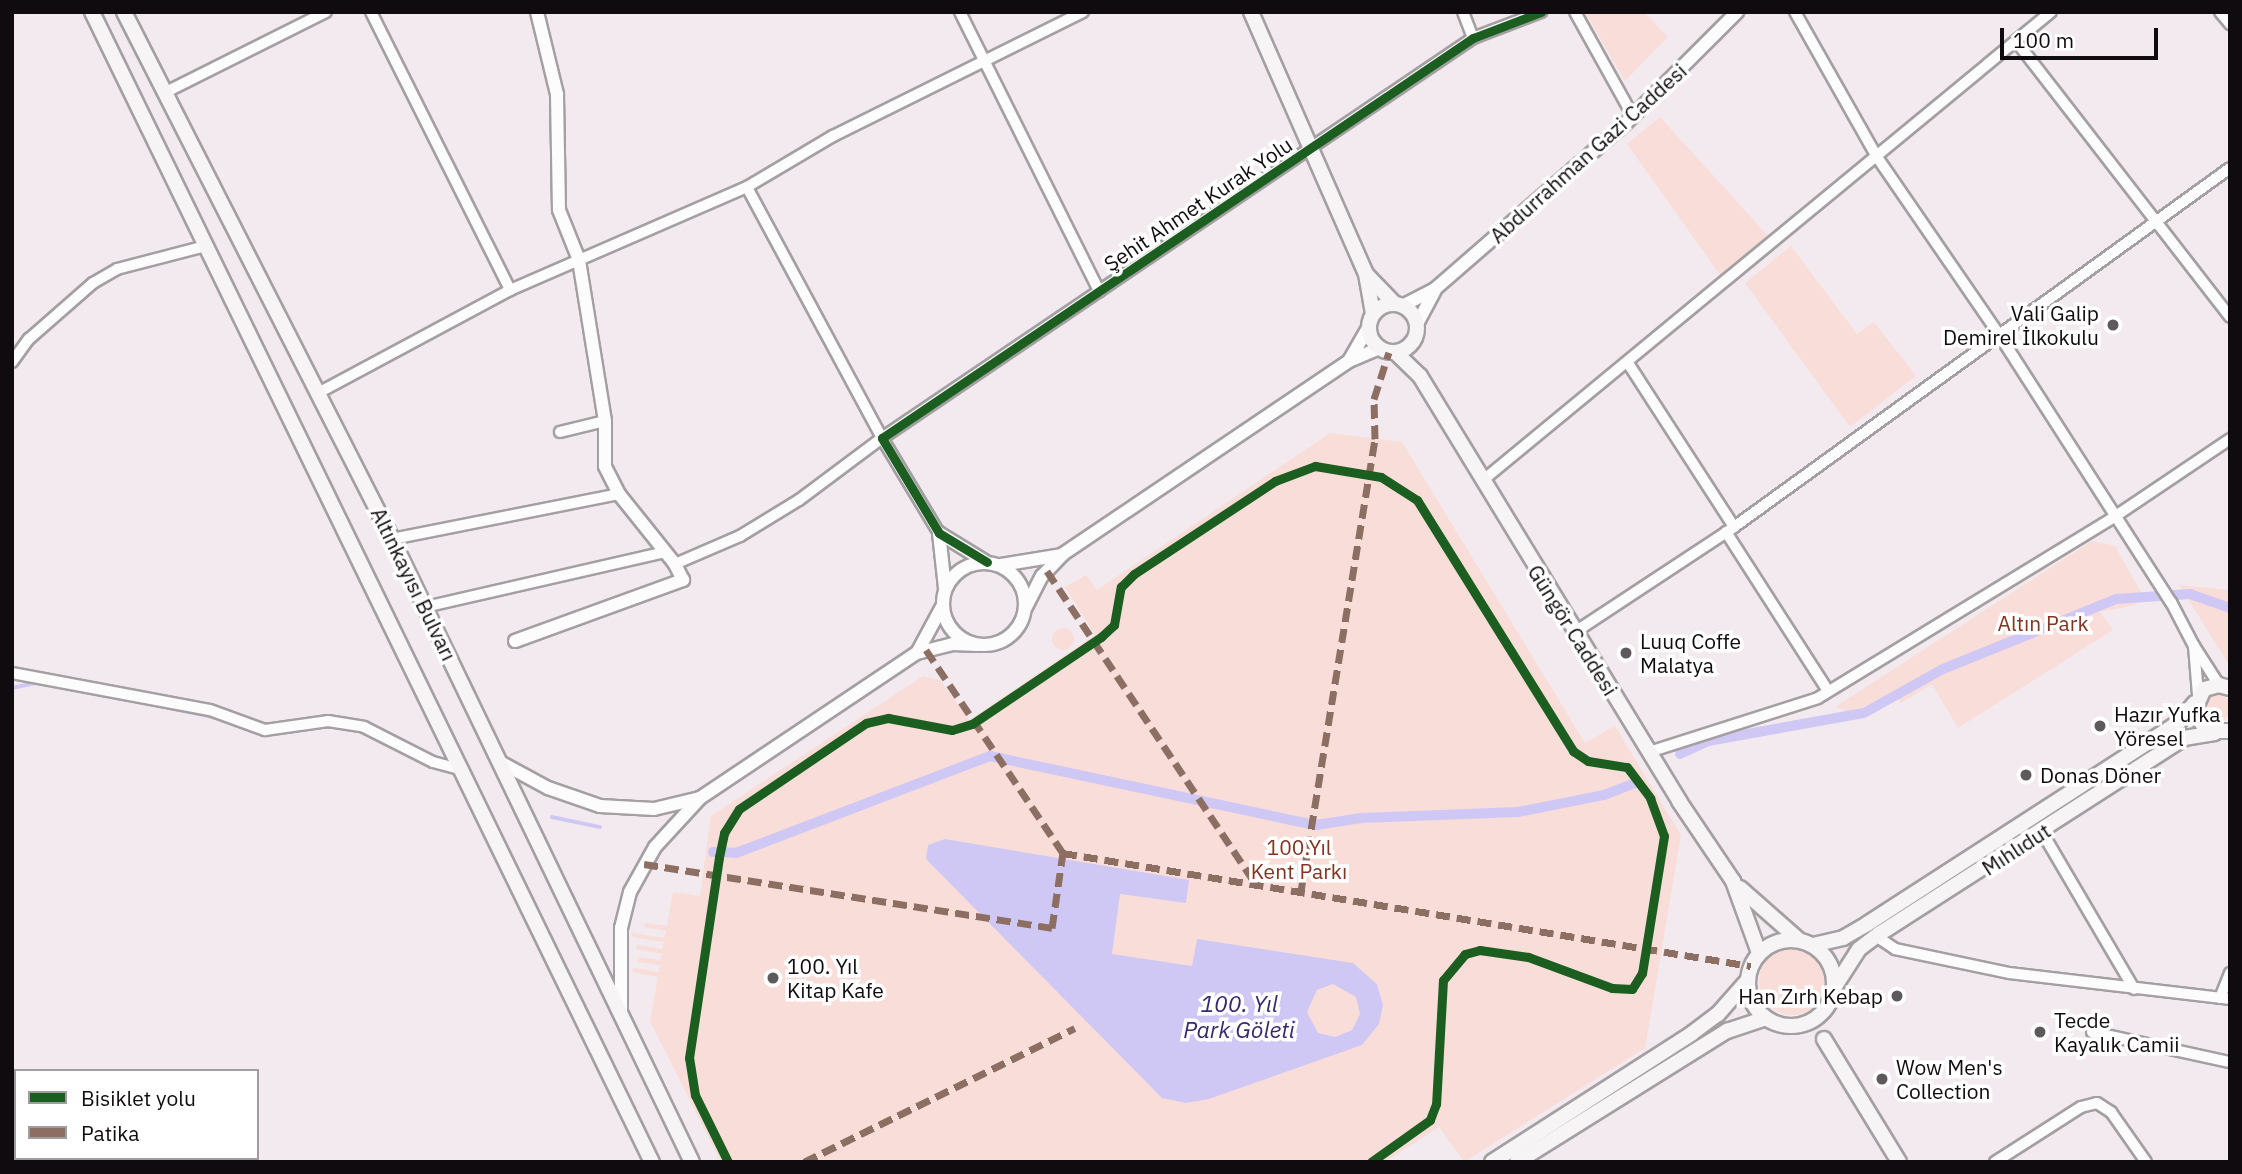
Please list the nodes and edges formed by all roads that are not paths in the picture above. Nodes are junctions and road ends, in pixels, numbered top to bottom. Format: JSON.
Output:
{"nodes":[{"id":1,"x":92,"y":12,"type":"edge"},
{"id":2,"x":117,"y":12,"type":"edge"},
{"id":3,"x":124,"y":12,"type":"edge"},
{"id":4,"x":326,"y":12,"type":"edge"},
{"id":5,"x":371,"y":12,"type":"edge"},
{"id":6,"x":537,"y":12,"type":"edge"},
{"id":7,"x":960,"y":12,"type":"edge"},
{"id":8,"x":1083,"y":12,"type":"edge"},
{"id":9,"x":1251,"y":12,"type":"edge"},
{"id":10,"x":1463,"y":12,"type":"edge"},
{"id":11,"x":1541,"y":12,"type":"edge"},
{"id":12,"x":1575,"y":12,"type":"edge"},
{"id":13,"x":1737,"y":12,"type":"edge"},
{"id":14,"x":1795,"y":12,"type":"edge"},
{"id":15,"x":2051,"y":12,"type":"edge"},
{"id":16,"x":2220,"y":12,"type":"edge"},
{"id":17,"x":2230,"y":24,"type":"edge"},
{"id":18,"x":1473,"y":38,"type":"junction"},
{"id":19,"x":2016,"y":41,"type":"junction"},
{"id":20,"x":985,"y":61,"type":"junction"},
{"id":21,"x":149,"y":63,"type":"junction"},
{"id":22,"x":164,"y":93,"type":"junction"},
{"id":23,"x":1633,"y":116,"type":"junction"},
{"id":24,"x":1310,"y":150,"type":"junction"},
{"id":25,"x":1877,"y":157,"type":"junction"},
{"id":26,"x":2230,"y":168,"type":"edge"},
{"id":27,"x":747,"y":187,"type":"junction"},
{"id":28,"x":2154,"y":222,"type":"junction"},
{"id":29,"x":205,"y":246,"type":"junction"},
{"id":30,"x":579,"y":260,"type":"junction"},
{"id":31,"x":1366,"y":274,"type":"junction"},
{"id":32,"x":1435,"y":289,"type":"junction"},
{"id":33,"x":510,"y":290,"type":"junction"},
{"id":34,"x":1099,"y":291,"type":"junction"},
{"id":35,"x":1398,"y":305,"type":"junction"},
{"id":36,"x":1373,"y":313,"type":"junction"},
{"id":37,"x":2230,"y":317,"type":"edge"},
{"id":38,"x":1417,"y":324,"type":"junction"},
{"id":39,"x":1368,"y":328,"type":"junction"},
{"id":40,"x":1998,"y":333,"type":"junction"},
{"id":41,"x":1414,"y":339,"type":"junction"},
{"id":42,"x":1380,"y":348,"type":"junction"},
{"id":43,"x":1395,"y":352,"type":"junction"},
{"id":44,"x":1349,"y":361,"type":"junction"},
{"id":45,"x":12,"y":362,"type":"edge"},
{"id":46,"x":1628,"y":363,"type":"junction"},
{"id":47,"x":1420,"y":376,"type":"junction"},
{"id":48,"x":318,"y":393,"type":"junction"},
{"id":49,"x":605,"y":421,"type":"junction"},
{"id":50,"x":560,"y":432,"type":"dead end"},
{"id":51,"x":882,"y":439,"type":"junction"},
{"id":52,"x":2230,"y":439,"type":"edge"},
{"id":53,"x":1482,"y":481,"type":"junction"},
{"id":54,"x":619,"y":494,"type":"junction"},
{"id":55,"x":2114,"y":517,"type":"junction"},
{"id":56,"x":1730,"y":530,"type":"junction"},
{"id":57,"x":939,"y":533,"type":"junction"},
{"id":58,"x":392,"y":538,"type":"junction"},
{"id":59,"x":666,"y":552,"type":"junction"},
{"id":60,"x":1063,"y":554,"type":"junction"},
{"id":61,"x":675,"y":564,"type":"junction"},
{"id":62,"x":993,"y":564,"type":"junction"},
{"id":63,"x":945,"y":591,"type":"junction"},
{"id":64,"x":943,"y":605,"type":"junction"},
{"id":65,"x":425,"y":607,"type":"junction"},
{"id":66,"x":1026,"y":607,"type":"junction"},
{"id":67,"x":1575,"y":632,"type":"junction"},
{"id":68,"x":515,"y":641,"type":"dead end"},
{"id":69,"x":978,"y":645,"type":"junction"},
{"id":70,"x":2194,"y":646,"type":"junction"},
{"id":71,"x":917,"y":653,"type":"junction"},
{"id":72,"x":12,"y":673,"type":"edge"},
{"id":73,"x":2226,"y":686,"type":"edge"},
{"id":74,"x":1828,"y":691,"type":"junction"},
{"id":75,"x":2196,"y":699,"type":"junction"},
{"id":76,"x":2224,"y":733,"type":"edge"},
{"id":77,"x":1649,"y":752,"type":"junction"},
{"id":78,"x":500,"y":762,"type":"junction"},
{"id":79,"x":463,"y":770,"type":"junction"},
{"id":80,"x":700,"y":798,"type":"junction"},
{"id":81,"x":2042,"y":832,"type":"junction"},
{"id":82,"x":1733,"y":881,"type":"junction"},
{"id":83,"x":1876,"y":936,"type":"junction"},
{"id":84,"x":1806,"y":943,"type":"junction"},
{"id":85,"x":1759,"y":953,"type":"junction"},
{"id":86,"x":2230,"y":973,"type":"edge"},
{"id":87,"x":1748,"y":980,"type":"junction"},
{"id":88,"x":1834,"y":988,"type":"junction"},
{"id":89,"x":2134,"y":989,"type":"junction"},
{"id":90,"x":2225,"y":998,"type":"edge"},
{"id":91,"x":1827,"y":1006,"type":"junction"},
{"id":92,"x":621,"y":1009,"type":"junction"},
{"id":93,"x":1766,"y":1018,"type":"junction"},
{"id":94,"x":1794,"y":1026,"type":"junction"},
{"id":95,"x":2092,"y":1032,"type":"dead end"},
{"id":96,"x":1824,"y":1039,"type":"junction"},
{"id":97,"x":2230,"y":1062,"type":"edge"},
{"id":98,"x":1534,"y":1157,"type":"edge"},
{"id":99,"x":652,"y":1162,"type":"edge"},
{"id":100,"x":692,"y":1162,"type":"edge"},
{"id":101,"x":1492,"y":1162,"type":"edge"},
{"id":102,"x":1517,"y":1162,"type":"edge"},
{"id":103,"x":1899,"y":1162,"type":"edge"},
{"id":104,"x":1995,"y":1162,"type":"edge"},
{"id":105,"x":2146,"y":1162,"type":"edge"}],
"edges":[{"from":1,"to":29,"type":"main road","name":"Altınkayısı Bulvarı"},
{"from":2,"to":21,"type":"main road"},
{"from":3,"to":21,"type":"main road","name":"Altınkayısı Bulvarı"},
{"from":4,"to":22,"type":"street"},
{"from":5,"to":33,"type":"street"},
{"from":6,"to":30,"type":"street"},
{"from":7,"to":20,"type":"street"},
{"from":8,"to":20,"type":"street"},
{"from":9,"to":24,"type":"main road"},
{"from":10,"to":18,"type":"street"},
{"from":11,"to":18,"type":"street","name":"Şehit Ahmet Kurak Yolu"},
{"from":12,"to":23,"type":"street"},
{"from":13,"to":23,"type":"street","name":"Abdurrahman Gazi Caddesi"},
{"from":14,"to":25,"type":"street"},
{"from":15,"to":19,"type":"street"},
{"from":16,"to":17,"type":"street"},
{"from":18,"to":24,"type":"street","name":"Şehit Ahmet Kurak Yolu"},
{"from":19,"to":25,"type":"street"},
{"from":19,"to":28,"type":"street"},
{"from":20,"to":27,"type":"street"},
{"from":20,"to":34,"type":"street"},
{"from":21,"to":22,"type":"main road","name":"Altınkayısı Bulvarı"},
{"from":22,"to":48,"type":"main road","name":"Altınkayısı Bulvarı"},
{"from":23,"to":32,"type":"street","name":"Abdurrahman Gazi Caddesi"},
{"from":24,"to":31,"type":"main road"},
{"from":24,"to":34,"type":"street","name":"Şehit Ahmet Kurak Yolu"},
{"from":25,"to":40,"type":"street"},
{"from":25,"to":46,"type":"street"},
{"from":26,"to":28,"type":"street"},
{"from":27,"to":30,"type":"street"},
{"from":27,"to":51,"type":"street"},
{"from":28,"to":37,"type":"street"},
{"from":28,"to":40,"type":"street"},
{"from":29,"to":45,"type":"street"},
{"from":29,"to":79,"type":"main road","name":"Altınkayısı Bulvarı"},
{"from":30,"to":33,"type":"street"},
{"from":30,"to":49,"type":"street"},
{"from":31,"to":35,"type":"main road"},
{"from":31,"to":36,"type":"main road"},
{"from":32,"to":35,"type":"street","name":"Abdurrahman Gazi Caddesi"},
{"from":32,"to":38,"type":"street","name":"Abdurrahman Gazi Caddesi"},
{"from":33,"to":48,"type":"street"},
{"from":34,"to":51,"type":"street","name":"Şehit Ahmet Kurak Yolu"},
{"from":35,"to":36,"type":"main road"},
{"from":35,"to":38,"type":"main road"},
{"from":36,"to":39,"type":"main road"},
{"from":38,"to":41,"type":"main road"},
{"from":39,"to":42,"type":"main road"},
{"from":39,"to":44,"type":"street"},
{"from":40,"to":55,"type":"street"},
{"from":40,"to":56,"type":"street"},
{"from":41,"to":43,"type":"main road"},
{"from":41,"to":47,"type":"main road","name":"Güngör Caddesi"},
{"from":42,"to":43,"type":"main road"},
{"from":42,"to":44,"type":"street"},
{"from":43,"to":47,"type":"main road","name":"Güngör Caddesi"},
{"from":44,"to":60,"type":"street"},
{"from":46,"to":53,"type":"street"},
{"from":46,"to":56,"type":"street"},
{"from":47,"to":53,"type":"main road","name":"Güngör Caddesi"},
{"from":48,"to":58,"type":"main road","name":"Altınkayısı Bulvarı"},
{"from":49,"to":50,"type":"street"},
{"from":49,"to":54,"type":"street"},
{"from":51,"to":57,"type":"street"},
{"from":51,"to":61,"type":"street","name":"Şehit Ahmet Kurak Yolu"},
{"from":52,"to":55,"type":"street"},
{"from":53,"to":67,"type":"main road","name":"Güngör Caddesi"},
{"from":54,"to":58,"type":"street"},
{"from":54,"to":59,"type":"street"},
{"from":55,"to":70,"type":"street"},
{"from":55,"to":74,"type":"street"},
{"from":56,"to":67,"type":"street"},
{"from":56,"to":74,"type":"street"},
{"from":57,"to":62,"type":"street"},
{"from":57,"to":63,"type":"street"},
{"from":58,"to":65,"type":"main road","name":"Altınkayısı Bulvarı"},
{"from":59,"to":61,"type":"street"},
{"from":59,"to":65,"type":"street"},
{"from":60,"to":62,"type":"street"},
{"from":60,"to":66,"type":"street"},
{"from":61,"to":68,"type":"street"},
{"from":62,"to":63,"type":"street"},
{"from":62,"to":66,"type":"street"},
{"from":63,"to":64,"type":"street"},
{"from":64,"to":69,"type":"street"},
{"from":64,"to":71,"type":"street"},
{"from":65,"to":78,"type":"main road","name":"Altınkayısı Bulvarı"},
{"from":66,"to":69,"type":"street"},
{"from":67,"to":77,"type":"main road","name":"Güngör Caddesi"},
{"from":69,"to":71,"type":"street"},
{"from":70,"to":73,"type":"street"},
{"from":70,"to":75,"type":"street"},
{"from":71,"to":80,"type":"street"},
{"from":72,"to":79,"type":"street"},
{"from":73,"to":75,"type":"main road"},
{"from":74,"to":77,"type":"street"},
{"from":75,"to":76,"type":"main road"},
{"from":75,"to":84,"type":"main road","name":"Mıhlıdut"},
{"from":76,"to":81,"type":"main road","name":"Mıhlıdut"},
{"from":77,"to":82,"type":"main road","name":"Güngör Caddesi"},
{"from":78,"to":80,"type":"street"},
{"from":78,"to":92,"type":"main road","name":"Altınkayısı Bulvarı"},
{"from":79,"to":99,"type":"main road","name":"Altınkayısı Bulvarı"},
{"from":80,"to":92,"type":"street"},
{"from":81,"to":83,"type":"main road","name":"Mıhlıdut"},
{"from":81,"to":89,"type":"street"},
{"from":82,"to":84,"type":"main road"},
{"from":82,"to":85,"type":"main road"},
{"from":83,"to":88,"type":"main road","name":"Mıhlıdut"},
{"from":83,"to":89,"type":"street"},
{"from":84,"to":85,"type":"main road"},
{"from":84,"to":88,"type":"main road"},
{"from":85,"to":87,"type":"main road"},
{"from":86,"to":90,"type":"street"},
{"from":87,"to":93,"type":"main road"},
{"from":87,"to":101,"type":"main road"},
{"from":88,"to":91,"type":"main road"},
{"from":89,"to":90,"type":"street"},
{"from":91,"to":94,"type":"main road"},
{"from":91,"to":96,"type":"main road"},
{"from":92,"to":100,"type":"main road","name":"Altınkayısı Bulvarı"},
{"from":93,"to":94,"type":"main road"},
{"from":93,"to":98,"type":"main road"},
{"from":94,"to":96,"type":"main road"},
{"from":95,"to":97,"type":"street"},
{"from":96,"to":103,"type":"main road"},
{"from":98,"to":102,"type":"main road"},
{"from":104,"to":105,"type":"street"}]}
